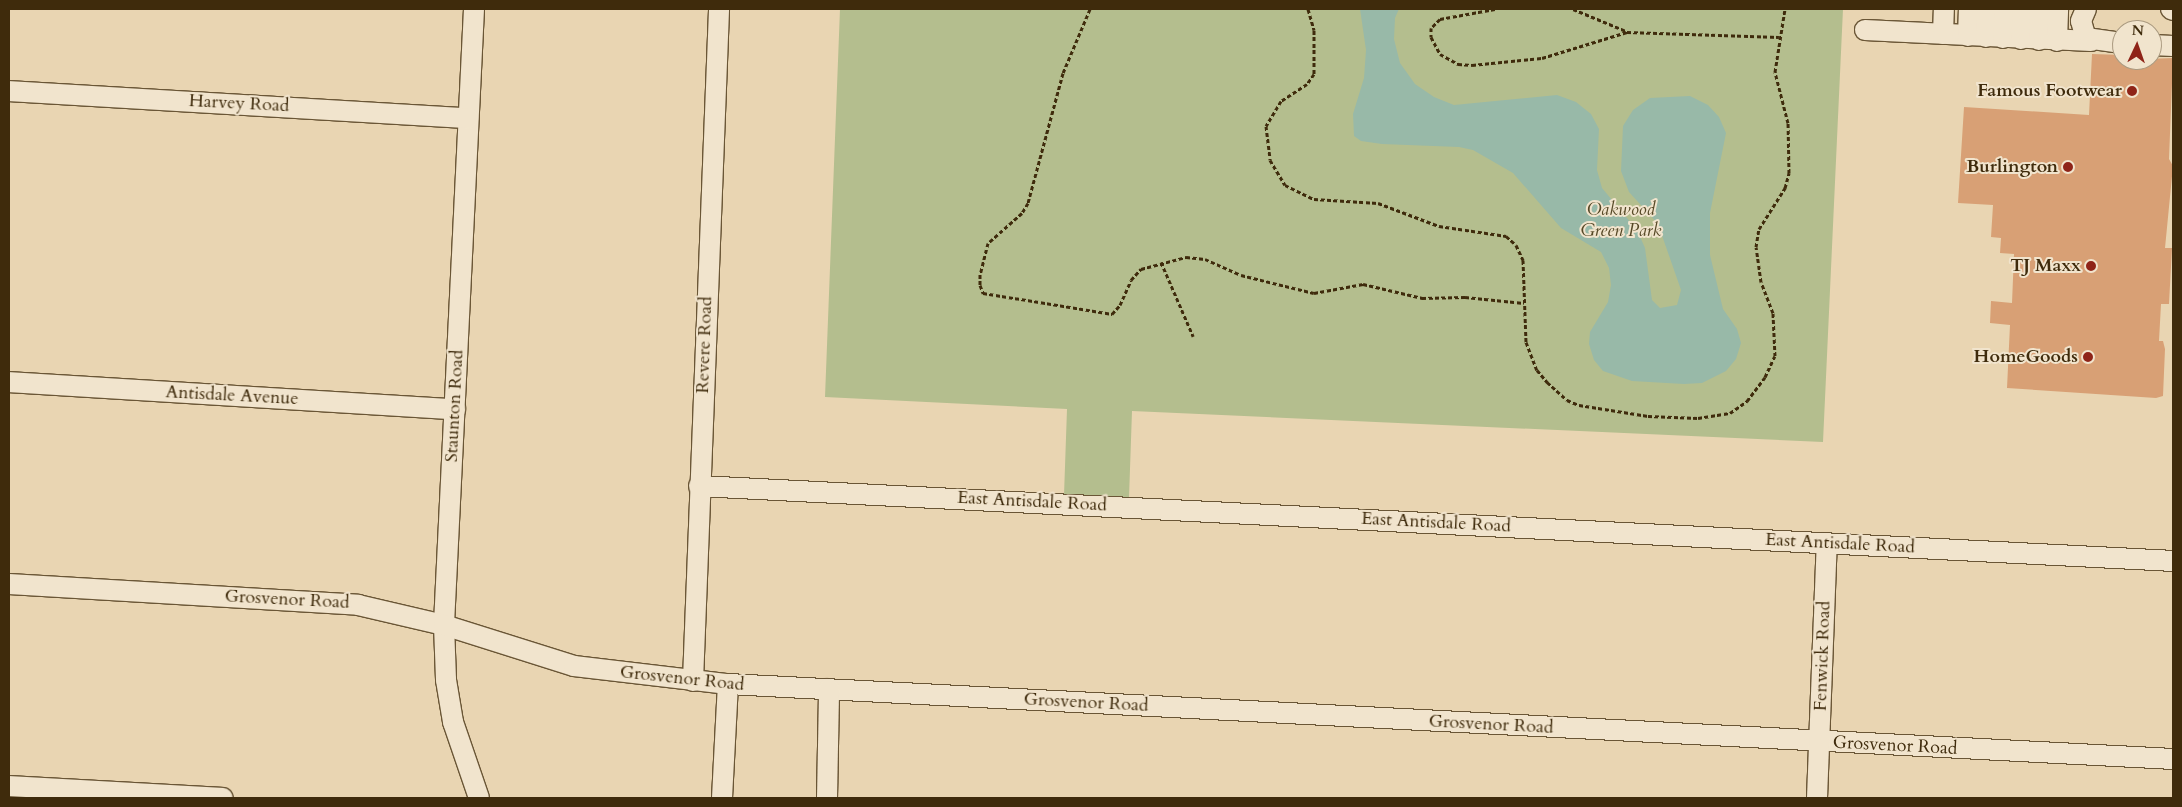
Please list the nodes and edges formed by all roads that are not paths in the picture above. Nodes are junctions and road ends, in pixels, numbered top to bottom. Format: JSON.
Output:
{"nodes":[{"id":1,"x":474,"y":9,"type":"edge"},
{"id":2,"x":720,"y":9,"type":"edge"},
{"id":3,"x":1944,"y":9,"type":"edge"},
{"id":4,"x":1969,"y":9,"type":"edge"},
{"id":5,"x":1978,"y":9,"type":"edge"},
{"id":6,"x":1987,"y":9,"type":"edge"},
{"id":7,"x":1996,"y":9,"type":"edge"},
{"id":8,"x":2005,"y":9,"type":"edge"},
{"id":9,"x":2014,"y":9,"type":"edge"},
{"id":10,"x":2022,"y":9,"type":"edge"},
{"id":11,"x":2031,"y":9,"type":"edge"},
{"id":12,"x":2040,"y":9,"type":"edge"},
{"id":13,"x":2049,"y":9,"type":"edge"},
{"id":14,"x":2058,"y":9,"type":"edge"},
{"id":15,"x":2086,"y":9,"type":"edge"},
{"id":16,"x":1865,"y":30,"type":"dead end"},
{"id":17,"x":1943,"y":34,"type":"junction"},
{"id":18,"x":2012,"y":38,"type":"junction"},
{"id":19,"x":2091,"y":41,"type":"junction"},
{"id":20,"x":2112,"y":42,"type":"edge"},
{"id":21,"x":9,"y":91,"type":"edge"},
{"id":22,"x":468,"y":118,"type":"junction"},
{"id":23,"x":9,"y":382,"type":"edge"},
{"id":24,"x":455,"y":409,"type":"junction"},
{"id":25,"x":699,"y":486,"type":"junction"},
{"id":26,"x":1827,"y":543,"type":"junction"},
{"id":27,"x":2173,"y":561,"type":"edge"},
{"id":28,"x":9,"y":584,"type":"edge"},
{"id":29,"x":444,"y":625,"type":"junction"},
{"id":30,"x":693,"y":681,"type":"junction"},
{"id":31,"x":728,"y":684,"type":"junction"},
{"id":32,"x":829,"y":689,"type":"junction"},
{"id":33,"x":1820,"y":742,"type":"junction"},
{"id":34,"x":2173,"y":759,"type":"edge"},
{"id":35,"x":9,"y":786,"type":"edge"},
{"id":36,"x":223,"y":798,"type":"edge"},
{"id":37,"x":479,"y":798,"type":"edge"},
{"id":38,"x":722,"y":798,"type":"edge"},
{"id":39,"x":827,"y":798,"type":"edge"},
{"id":40,"x":1817,"y":798,"type":"edge"}],
"edges":[{"from":1,"to":22,"type":"street","name":"Staunton Road"},
{"from":2,"to":25,"type":"street","name":"Revere Road"},
{"from":3,"to":17,"type":"street"},
{"from":4,"to":18,"type":"street"},
{"from":5,"to":18,"type":"street"},
{"from":6,"to":18,"type":"street"},
{"from":7,"to":18,"type":"street"},
{"from":8,"to":18,"type":"street"},
{"from":9,"to":18,"type":"street"},
{"from":10,"to":18,"type":"street"},
{"from":11,"to":18,"type":"street"},
{"from":12,"to":18,"type":"street"},
{"from":13,"to":18,"type":"street"},
{"from":14,"to":18,"type":"street"},
{"from":15,"to":19,"type":"street"},
{"from":16,"to":17,"type":"street"},
{"from":17,"to":18,"type":"street"},
{"from":18,"to":19,"type":"street"},
{"from":19,"to":20,"type":"street"},
{"from":21,"to":22,"type":"street","name":"Harvey Road"},
{"from":22,"to":24,"type":"street","name":"Staunton Road"},
{"from":23,"to":24,"type":"street","name":"Antisdale Avenue"},
{"from":24,"to":29,"type":"street","name":"Staunton Road"},
{"from":25,"to":26,"type":"street","name":"East Antisdale Road"},
{"from":25,"to":30,"type":"street","name":"Revere Road"},
{"from":26,"to":27,"type":"street","name":"East Antisdale Road"},
{"from":26,"to":33,"type":"street","name":"Fenwick Road"},
{"from":28,"to":29,"type":"street","name":"Grosvenor Road"},
{"from":29,"to":30,"type":"street","name":"Grosvenor Road"},
{"from":29,"to":37,"type":"street","name":"Staunton Road"},
{"from":30,"to":31,"type":"street","name":"Grosvenor Road"},
{"from":31,"to":32,"type":"street","name":"Grosvenor Road"},
{"from":31,"to":38,"type":"street"},
{"from":32,"to":33,"type":"street","name":"Grosvenor Road"},
{"from":32,"to":39,"type":"street"},
{"from":33,"to":34,"type":"street","name":"Grosvenor Road"},
{"from":33,"to":40,"type":"street","name":"Fenwick Road"},
{"from":35,"to":36,"type":"street"}]}
